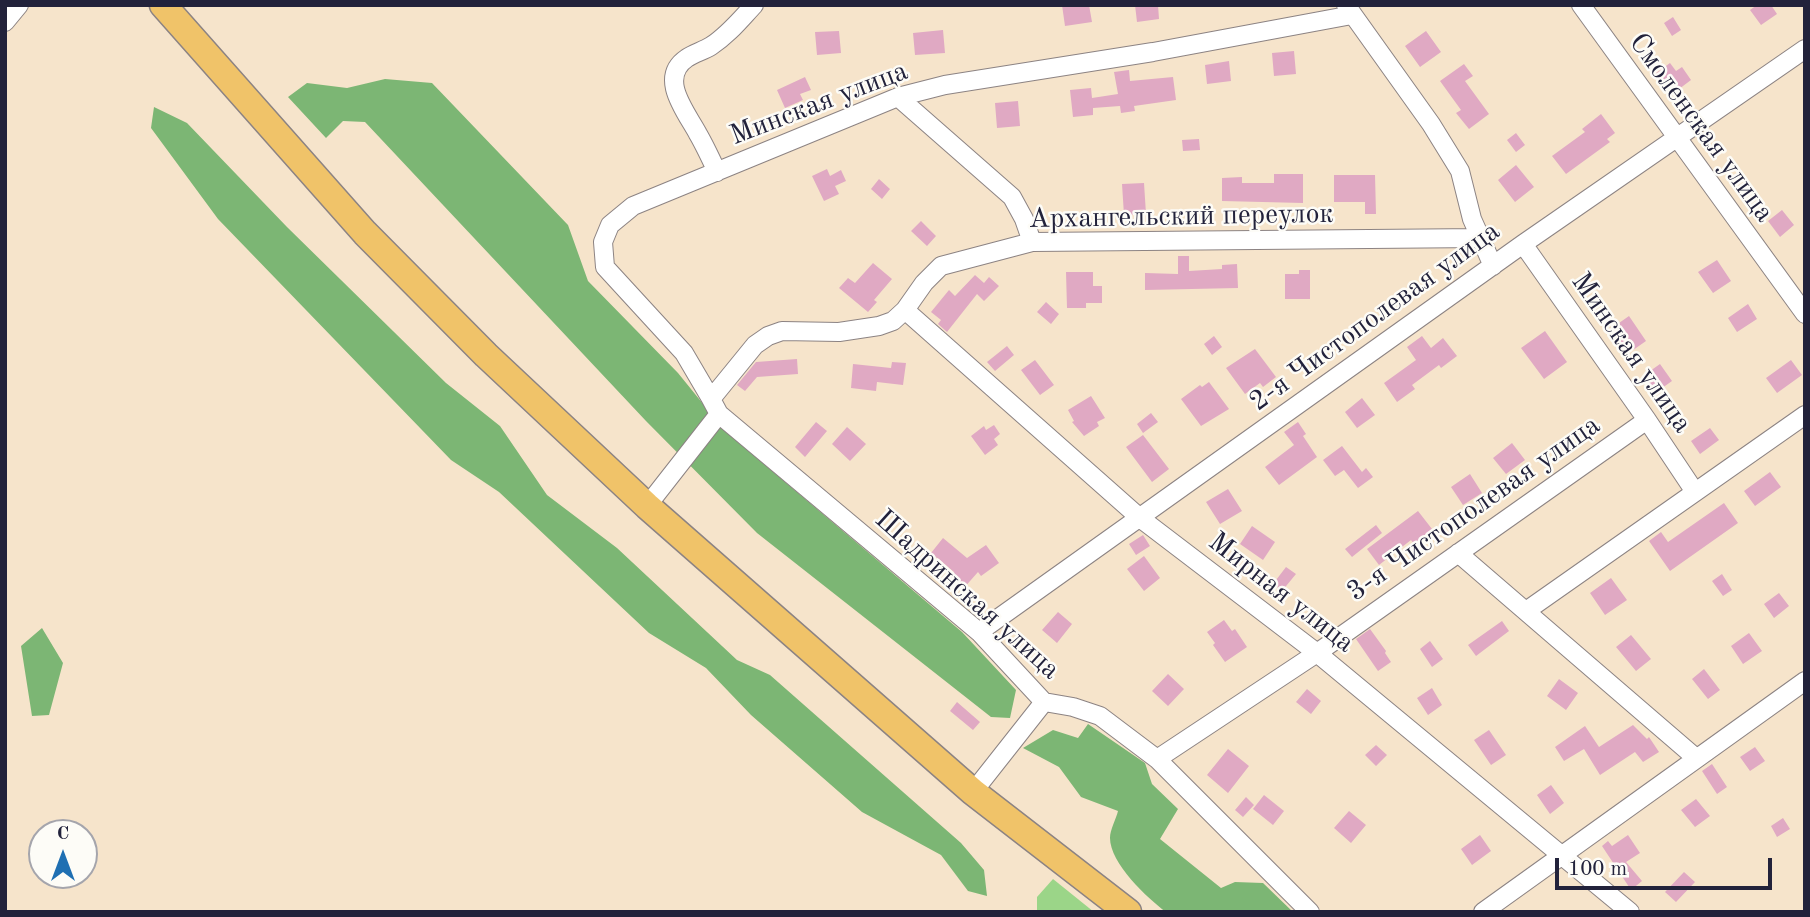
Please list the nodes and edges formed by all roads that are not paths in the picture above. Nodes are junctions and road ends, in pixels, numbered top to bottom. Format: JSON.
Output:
{"nodes":[{"id":1,"x":19,"y":5,"type":"edge"},
{"id":2,"x":163,"y":5,"type":"edge"},
{"id":3,"x":754,"y":5,"type":"edge"},
{"id":4,"x":1581,"y":5,"type":"edge"},
{"id":5,"x":1349,"y":10,"type":"edge"},
{"id":6,"x":5,"y":22,"type":"edge"},
{"id":7,"x":1805,"y":49,"type":"edge"},
{"id":8,"x":898,"y":97,"type":"junction"},
{"id":9,"x":1675,"y":138,"type":"junction"},
{"id":10,"x":718,"y":172,"type":"junction"},
{"id":11,"x":1481,"y":238,"type":"junction"},
{"id":12,"x":1032,"y":242,"type":"junction"},
{"id":13,"x":1523,"y":244,"type":"junction"},
{"id":14,"x":1493,"y":265,"type":"junction"},
{"id":15,"x":905,"y":310,"type":"junction"},
{"id":16,"x":1805,"y":314,"type":"edge"},
{"id":17,"x":715,"y":407,"type":"junction"},
{"id":18,"x":1805,"y":415,"type":"edge"},
{"id":19,"x":1647,"y":420,"type":"junction"},
{"id":20,"x":1695,"y":492,"type":"junction"},
{"id":21,"x":647,"y":506,"type":"junction"},
{"id":22,"x":1140,"y":518,"type":"junction"},
{"id":23,"x":1458,"y":553,"type":"junction"},
{"id":24,"x":1525,"y":611,"type":"junction"},
{"id":25,"x":979,"y":632,"type":"junction"},
{"id":26,"x":1317,"y":653,"type":"junction"},
{"id":27,"x":1805,"y":681,"type":"edge"},
{"id":28,"x":1044,"y":702,"type":"junction"},
{"id":29,"x":1696,"y":758,"type":"junction"},
{"id":30,"x":1157,"y":759,"type":"junction"},
{"id":31,"x":973,"y":792,"type":"junction"},
{"id":32,"x":1563,"y":856,"type":"junction"},
{"id":33,"x":1128,"y":912,"type":"edge"},
{"id":34,"x":1310,"y":912,"type":"edge"},
{"id":35,"x":1483,"y":912,"type":"edge"},
{"id":36,"x":1630,"y":912,"type":"edge"}],
"edges":[{"from":1,"to":6,"type":"street"},
{"from":2,"to":21,"type":"main road"},
{"from":3,"to":10,"type":"street"},
{"from":4,"to":9,"type":"street","name":"Смоленская улица"},
{"from":5,"to":8,"type":"street","name":"Минская улица"},
{"from":5,"to":11,"type":"street","name":"Минская улица"},
{"from":7,"to":9,"type":"street","name":"2-я Чистополевая улица"},
{"from":8,"to":10,"type":"street","name":"Минская улица"},
{"from":8,"to":12,"type":"street"},
{"from":9,"to":13,"type":"street","name":"2-я Чистополевая улица"},
{"from":9,"to":16,"type":"street","name":"Смоленская улица"},
{"from":10,"to":17,"type":"street","name":"Минская улица"},
{"from":11,"to":12,"type":"street","name":"Архангельский переулок"},
{"from":11,"to":14,"type":"street","name":"Минская улица"},
{"from":12,"to":15,"type":"street","name":"Архангельский переулок"},
{"from":13,"to":14,"type":"street","name":"2-я Чистополевая улица"},
{"from":13,"to":19,"type":"street","name":"Минская улица"},
{"from":14,"to":22,"type":"street","name":"2-я Чистополевая улица"},
{"from":15,"to":17,"type":"street"},
{"from":15,"to":22,"type":"street","name":"Мирная улица"},
{"from":17,"to":21,"type":"street"},
{"from":17,"to":25,"type":"street","name":"Шадринская улица"},
{"from":18,"to":20,"type":"street"},
{"from":19,"to":20,"type":"street","name":"Минская улица"},
{"from":19,"to":23,"type":"street","name":"3-я Чистополевая улица"},
{"from":20,"to":24,"type":"street"},
{"from":21,"to":31,"type":"main road"},
{"from":22,"to":25,"type":"street","name":"2-я Чистополевая улица"},
{"from":22,"to":26,"type":"street","name":"Мирная улица"},
{"from":23,"to":24,"type":"street"},
{"from":23,"to":26,"type":"street","name":"3-я Чистополевая улица"},
{"from":24,"to":29,"type":"street"},
{"from":25,"to":28,"type":"street","name":"Шадринская улица"},
{"from":26,"to":30,"type":"street","name":"3-я Чистополевая улица"},
{"from":26,"to":32,"type":"street","name":"Мирная улица"},
{"from":27,"to":29,"type":"street"},
{"from":28,"to":30,"type":"street","name":"Шадринская улица"},
{"from":28,"to":31,"type":"street"},
{"from":29,"to":32,"type":"street"},
{"from":30,"to":34,"type":"street","name":"Шадринская улица"},
{"from":31,"to":33,"type":"main road"},
{"from":32,"to":35,"type":"street"},
{"from":32,"to":36,"type":"street","name":"Мирная улица"}]}
